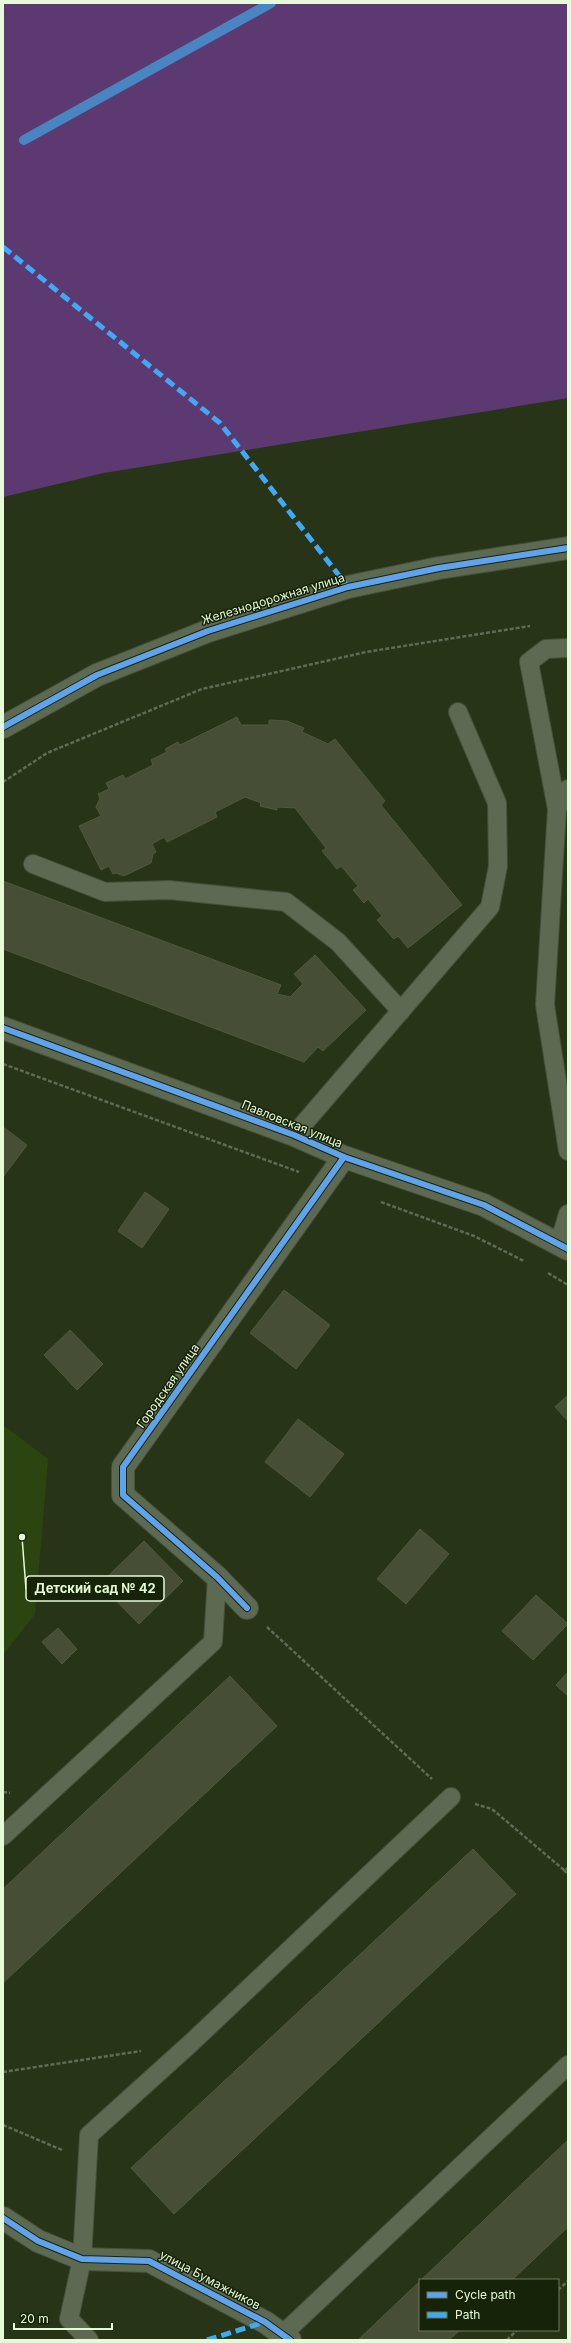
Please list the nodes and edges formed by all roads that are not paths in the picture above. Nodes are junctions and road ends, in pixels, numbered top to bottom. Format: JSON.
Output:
{"nodes":[{"id":1,"x":568,"y":548,"type":"edge"},
{"id":2,"x":568,"y":648,"type":"edge"},
{"id":3,"x":458,"y":712,"type":"dead end"},
{"id":4,"x":3,"y":727,"type":"edge"},
{"id":5,"x":568,"y":789,"type":"edge"},
{"id":6,"x":557,"y":809,"type":"junction"},
{"id":7,"x":32,"y":864,"type":"dead end"},
{"id":8,"x":401,"y":1011,"type":"junction"},
{"id":9,"x":3,"y":1028,"type":"edge"},
{"id":10,"x":294,"y":1135,"type":"junction"},
{"id":11,"x":568,"y":1151,"type":"edge"},
{"id":12,"x":344,"y":1157,"type":"junction"},
{"id":13,"x":568,"y":1214,"type":"edge"},
{"id":14,"x":564,"y":1246,"type":"edge"},
{"id":15,"x":217,"y":1577,"type":"junction"},
{"id":16,"x":247,"y":1608,"type":"road end"},
{"id":17,"x":452,"y":1797,"type":"road end"},
{"id":18,"x":3,"y":1836,"type":"edge"},
{"id":19,"x":568,"y":2065,"type":"edge"},
{"id":20,"x":3,"y":2218,"type":"edge"},
{"id":21,"x":82,"y":2259,"type":"junction"},
{"id":22,"x":286,"y":2337,"type":"edge"},
{"id":23,"x":89,"y":2340,"type":"edge"}],
"edges":[{"from":1,"to":4,"type":"street","name":"Железнодорожная улица"},
{"from":2,"to":6,"type":"lane"},
{"from":3,"to":8,"type":"lane"},
{"from":5,"to":6,"type":"lane"},
{"from":6,"to":11,"type":"lane"},
{"from":7,"to":8,"type":"lane"},
{"from":8,"to":10,"type":"lane"},
{"from":9,"to":10,"type":"street","name":"Павловская улица"},
{"from":10,"to":12,"type":"street","name":"Павловская улица"},
{"from":12,"to":14,"type":"street","name":"Павловская улица"},
{"from":12,"to":15,"type":"street","name":"Городская улица"},
{"from":13,"to":14,"type":"lane"},
{"from":15,"to":16,"type":"street","name":"Городская улица"},
{"from":15,"to":18,"type":"lane"},
{"from":17,"to":21,"type":"lane"},
{"from":19,"to":22,"type":"lane"},
{"from":20,"to":21,"type":"street","name":"улица Бумажников"},
{"from":21,"to":22,"type":"street","name":"улица Бумажников"},
{"from":21,"to":23,"type":"lane"}]}
